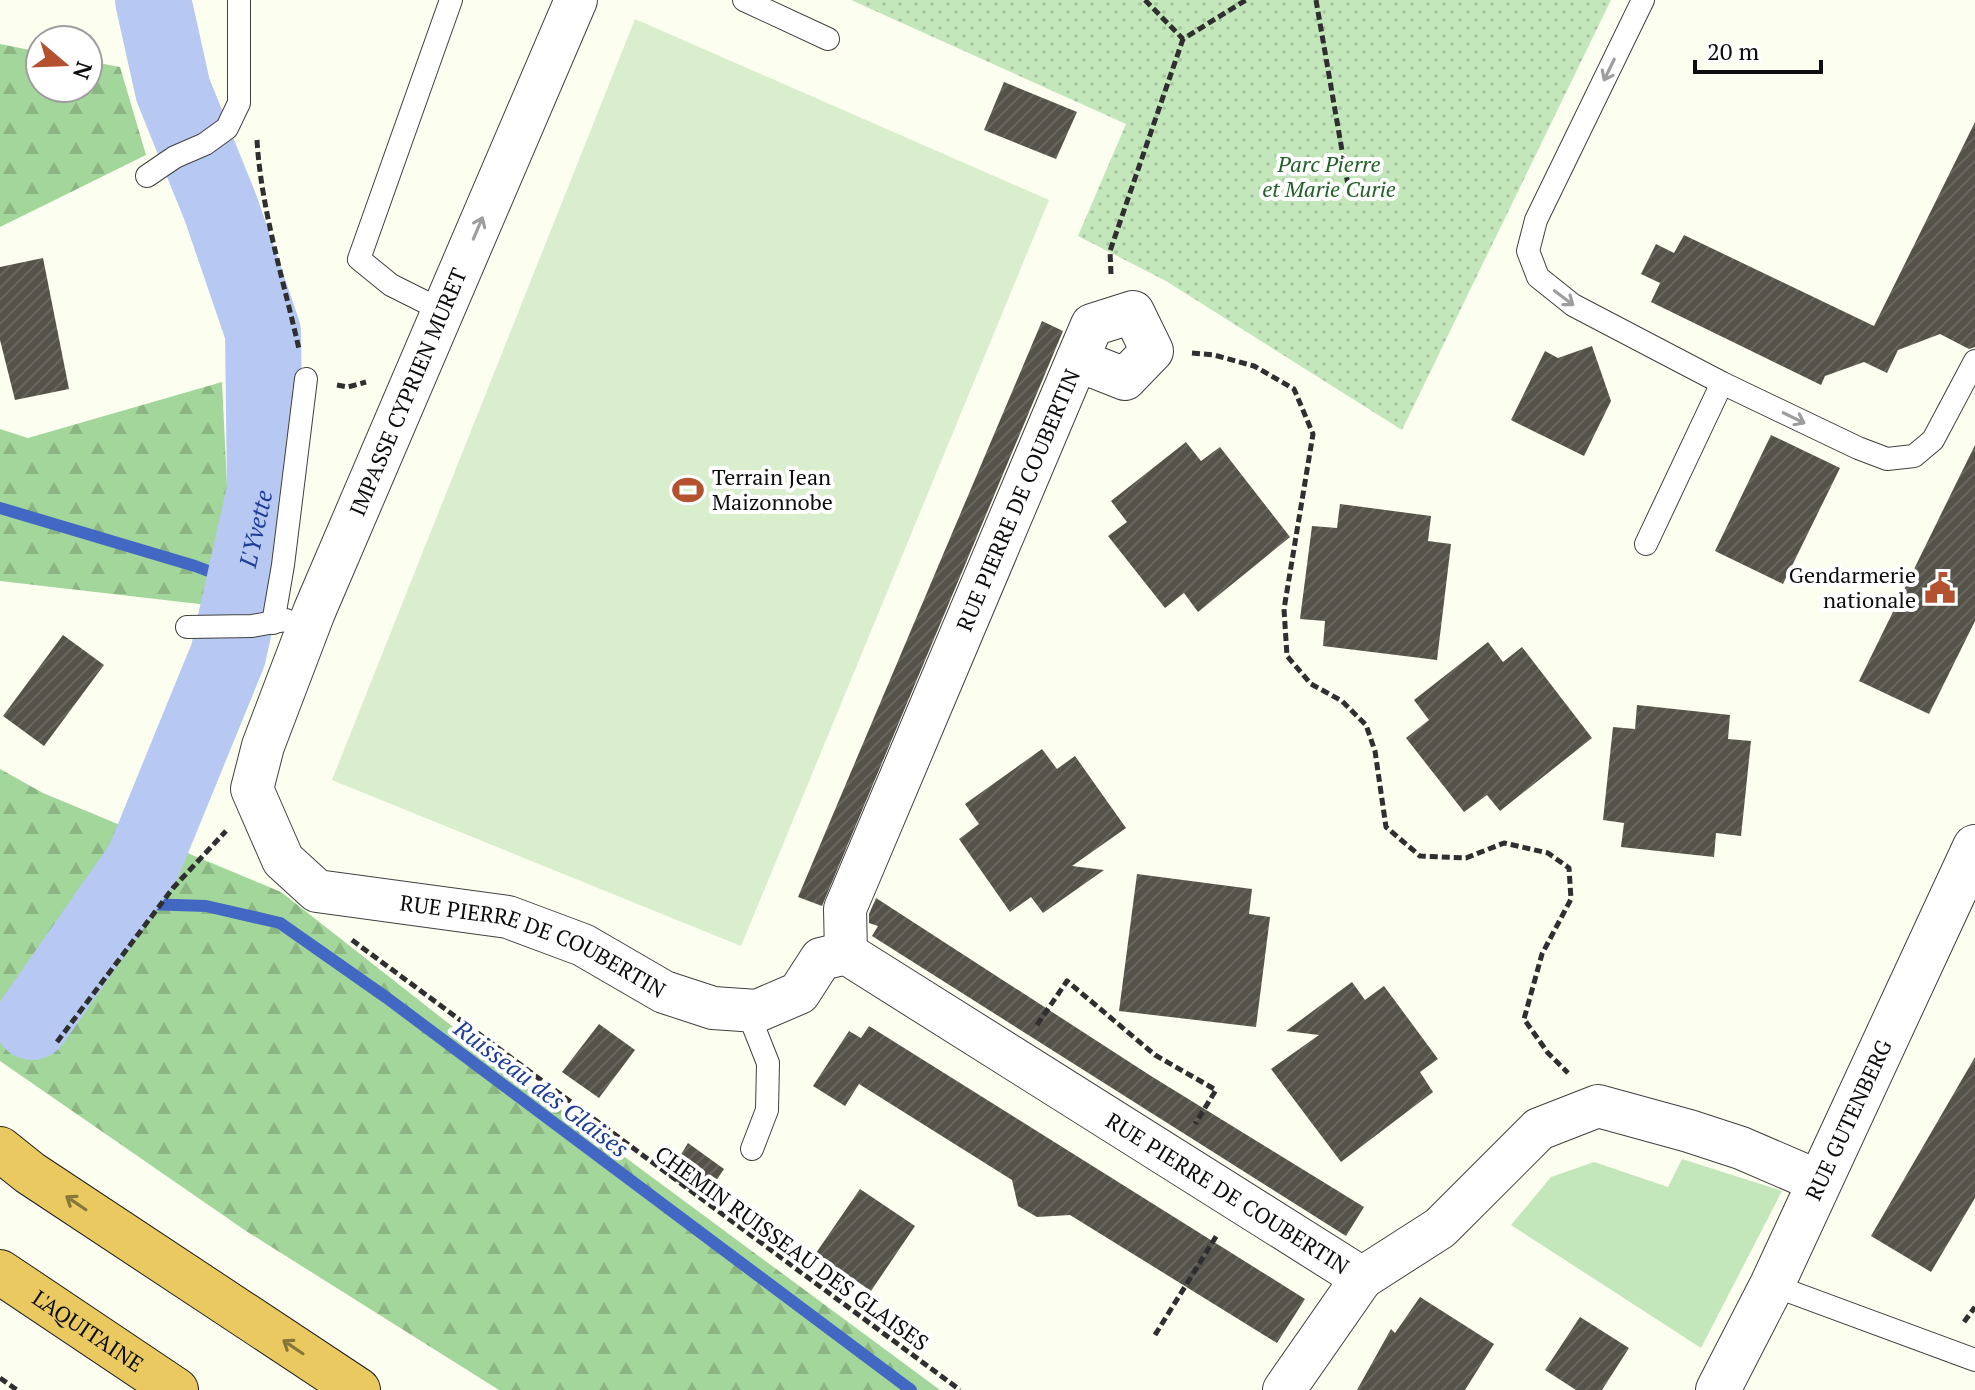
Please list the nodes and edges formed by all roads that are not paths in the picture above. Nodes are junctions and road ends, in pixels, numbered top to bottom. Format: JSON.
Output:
{"nodes":[{"id":1,"x":239,"y":0,"type":"edge"},
{"id":2,"x":451,"y":0,"type":"edge"},
{"id":3,"x":576,"y":0,"type":"edge"},
{"id":4,"x":744,"y":0,"type":"edge"},
{"id":5,"x":1643,"y":0,"type":"edge"},
{"id":6,"x":828,"y":39,"type":"dead end"},
{"id":7,"x":147,"y":176,"type":"dead end"},
{"id":8,"x":443,"y":311,"type":"junction"},
{"id":9,"x":1077,"y":360,"type":"junction"},
{"id":10,"x":1975,"y":361,"type":"edge"},
{"id":11,"x":306,"y":379,"type":"road end"},
{"id":12,"x":1722,"y":383,"type":"junction"},
{"id":13,"x":1646,"y":544,"type":"dead end"},
{"id":14,"x":314,"y":612,"type":"junction"},
{"id":15,"x":262,"y":625,"type":"junction"},
{"id":16,"x":195,"y":627,"type":"dead end"},
{"id":17,"x":1973,"y":856,"type":"edge"},
{"id":18,"x":317,"y":891,"type":"joint"},
{"id":19,"x":846,"y":953,"type":"junction"},
{"id":20,"x":747,"y":1010,"type":"junction"},
{"id":21,"x":0,"y":1149,"type":"edge"},
{"id":22,"x":752,"y":1149,"type":"dead end"},
{"id":23,"x":1820,"y":1182,"type":"junction"},
{"id":24,"x":0,"y":1272,"type":"edge"},
{"id":25,"x":1362,"y":1278,"type":"junction"},
{"id":26,"x":1772,"y":1285,"type":"junction"},
{"id":27,"x":1975,"y":1360,"type":"edge"},
{"id":28,"x":176,"y":1390,"type":"edge"},
{"id":29,"x":358,"y":1390,"type":"edge"},
{"id":30,"x":1284,"y":1390,"type":"edge"},
{"id":31,"x":1718,"y":1390,"type":"edge"}],
"edges":[{"from":1,"to":7,"type":"lane"},
{"from":2,"to":8,"type":"lane"},
{"from":8,"to":3,"type":"street","name":"IMPASSE CYPRIEN MURET","one_way":true},
{"from":4,"to":6,"type":"lane"},
{"from":5,"to":12,"type":"lane","one_way":true},
{"from":8,"to":14,"type":"street","name":"IMPASSE CYPRIEN MURET"},
{"from":9,"to":9,"type":"street","name":"RUE PIERRE DE COUBERTIN"},
{"from":9,"to":19,"type":"street","name":"RUE PIERRE DE COUBERTIN"},
{"from":12,"to":10,"type":"lane","one_way":true},
{"from":11,"to":15,"type":"lane"},
{"from":12,"to":13,"type":"lane"},
{"from":14,"to":15,"type":"lane"},
{"from":14,"to":18,"type":"street","name":"IMPASSE CYPRIEN MURET"},
{"from":15,"to":16,"type":"lane"},
{"from":17,"to":23,"type":"street","name":"RUE GUTENBERG"},
{"from":18,"to":20,"type":"street","name":"RUE PIERRE DE COUBERTIN"},
{"from":19,"to":20,"type":"street","name":"RUE PIERRE DE COUBERTIN"},
{"from":19,"to":25,"type":"street","name":"RUE PIERRE DE COUBERTIN"},
{"from":20,"to":22,"type":"lane"},
{"from":29,"to":21,"type":"highway","one_way":true},
{"from":23,"to":25,"type":"street","name":"RUE PIERRE DE COUBERTIN"},
{"from":23,"to":26,"type":"street","name":"RUE GUTENBERG"},
{"from":24,"to":28,"type":"highway","name":"L'AQUITAINE"},
{"from":25,"to":30,"type":"street"},
{"from":26,"to":27,"type":"lane"},
{"from":26,"to":31,"type":"street","name":"RUE GUTENBERG"}]}
